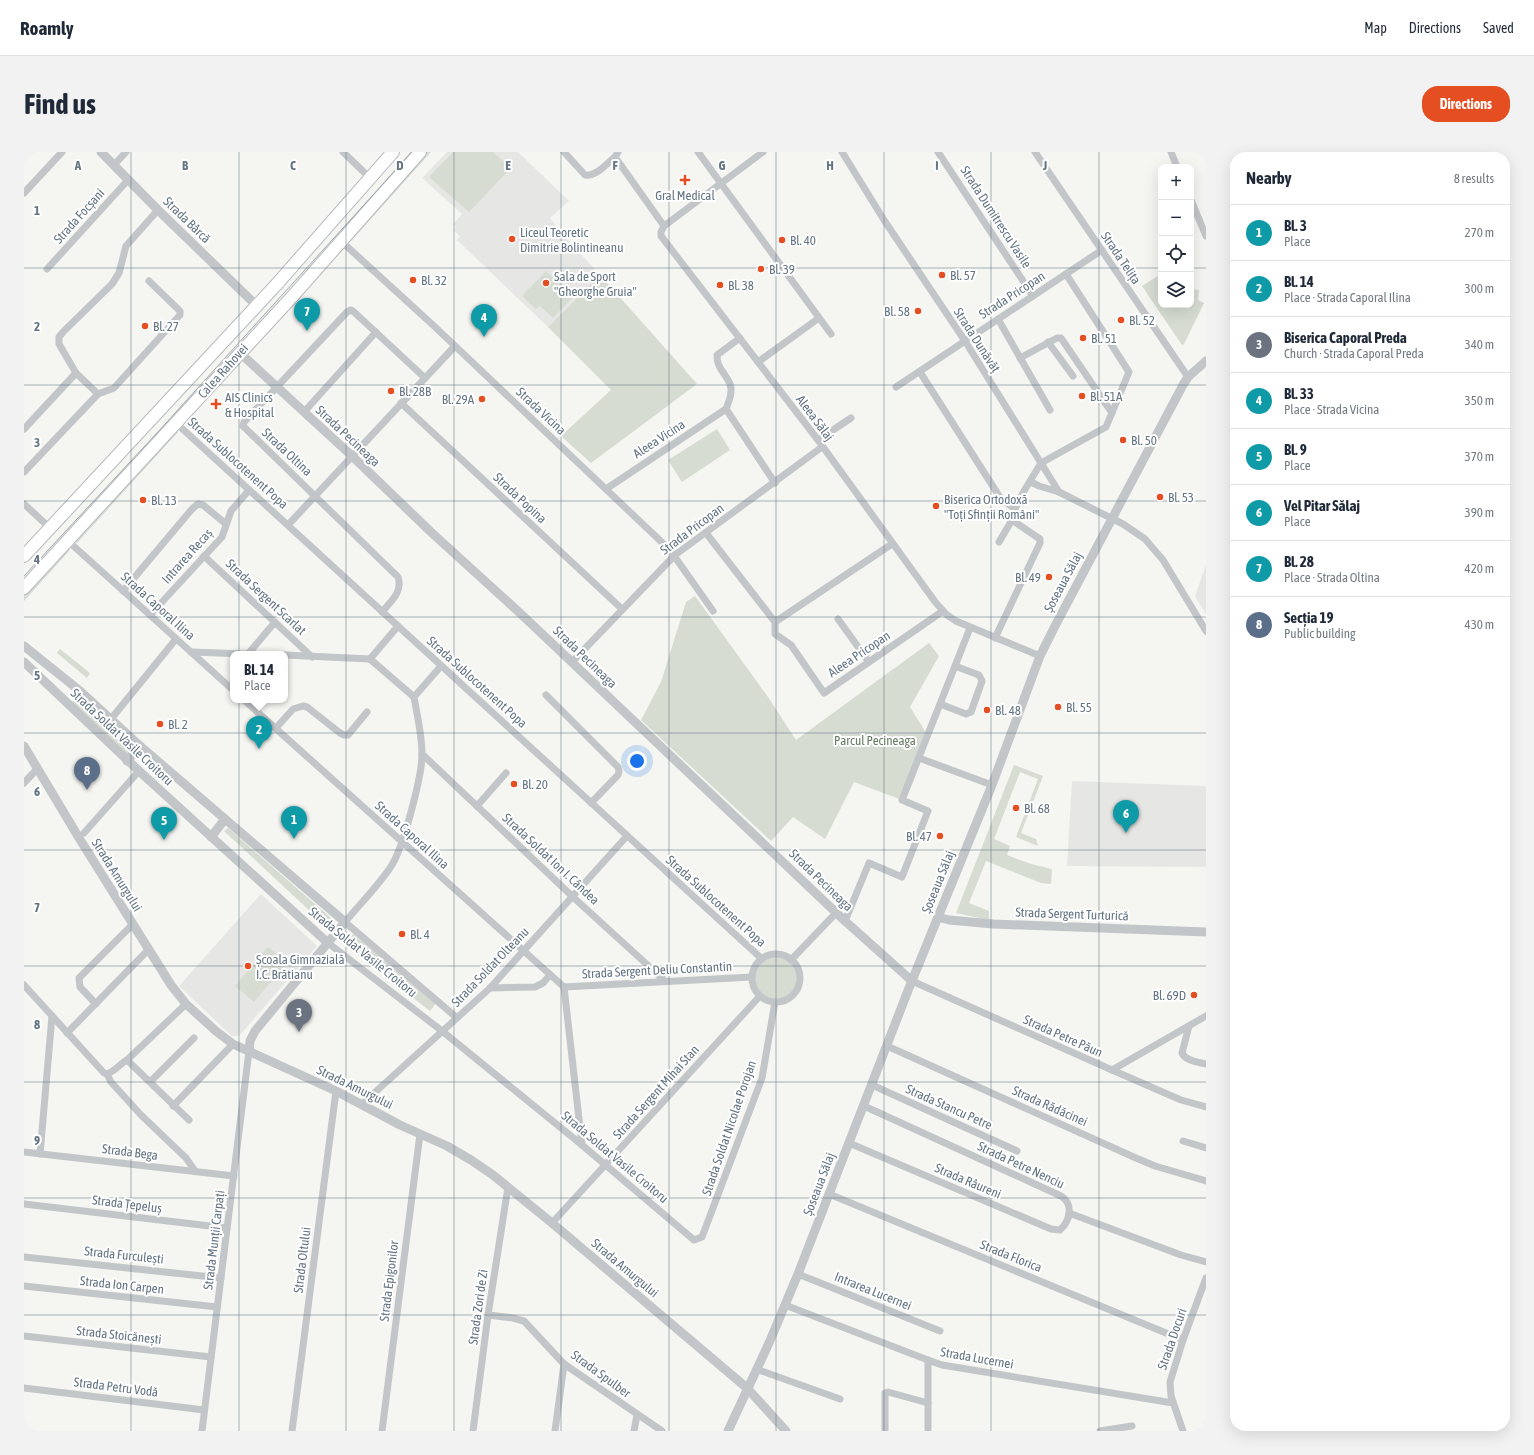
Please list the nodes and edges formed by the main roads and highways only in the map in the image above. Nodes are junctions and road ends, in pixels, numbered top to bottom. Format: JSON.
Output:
{"nodes":[{"id":1,"x":393,"y":152,"type":"edge"},
{"id":2,"x":420,"y":152,"type":"edge"},
{"id":3,"x":24,"y":556,"type":"edge"},
{"id":4,"x":24,"y":588,"type":"edge"}],
"edges":[{"from":1,"to":3,"type":"main road","name":"Calea Rahovei"},
{"from":2,"to":4,"type":"main road","name":"Calea Rahovei"}]}
